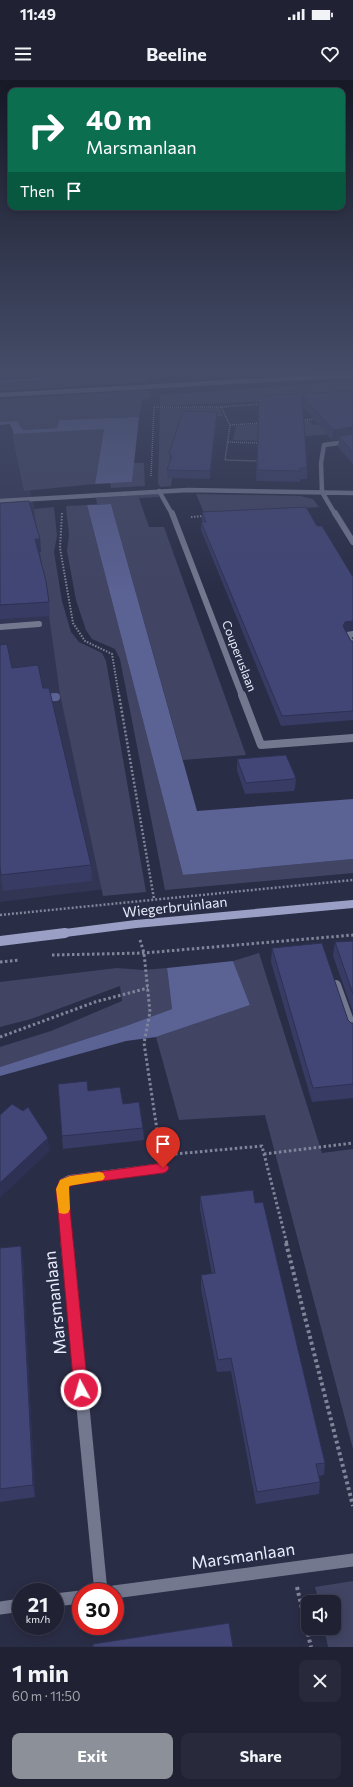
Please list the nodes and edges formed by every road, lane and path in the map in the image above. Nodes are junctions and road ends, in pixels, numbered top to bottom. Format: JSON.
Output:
{"nodes":[{"id":1,"x":152,"y":446,"type":"edge"},
{"id":2,"x":227,"y":446,"type":"edge"},
{"id":3,"x":324,"y":446,"type":"edge"},
{"id":4,"x":262,"y":461,"type":"edge"},
{"id":5,"x":150,"y":491,"type":"junction"},
{"id":6,"x":159,"y":491,"type":"junction"},
{"id":7,"x":322,"y":492,"type":"junction"},
{"id":8,"x":353,"y":493,"type":"edge"},
{"id":9,"x":54,"y":498,"type":"junction"},
{"id":10,"x":0,"y":501,"type":"edge"},
{"id":11,"x":206,"y":516,"type":"edge"},
{"id":12,"x":175,"y":518,"type":"junction"},
{"id":13,"x":353,"y":542,"type":"edge"},
{"id":14,"x":39,"y":624,"type":"dead end"},
{"id":15,"x":0,"y":627,"type":"edge"},
{"id":16,"x":353,"y":634,"type":"edge"},
{"id":17,"x":353,"y":646,"type":"edge"},
{"id":18,"x":353,"y":738,"type":"edge"},
{"id":19,"x":353,"y":880,"type":"edge"},
{"id":20,"x":154,"y":899,"type":"junction"},
{"id":21,"x":353,"y":904,"type":"edge"},
{"id":22,"x":0,"y":914,"type":"edge"},
{"id":23,"x":353,"y":935,"type":"edge"},
{"id":24,"x":320,"y":938,"type":"junction"},
{"id":25,"x":0,"y":941,"type":"edge"},
{"id":26,"x":144,"y":953,"type":"junction"},
{"id":27,"x":51,"y":955,"type":"dead end"},
{"id":28,"x":326,"y":958,"type":"joint"},
{"id":29,"x":22,"y":959,"type":"dead end"},
{"id":30,"x":0,"y":962,"type":"edge"},
{"id":31,"x":148,"y":988,"type":"junction"},
{"id":32,"x":353,"y":1032,"type":"edge"},
{"id":33,"x":0,"y":1037,"type":"edge"},
{"id":34,"x":353,"y":1143,"type":"edge"},
{"id":35,"x":264,"y":1154,"type":"junction"},
{"id":36,"x":169,"y":1155,"type":"dead end"},
{"id":37,"x":161,"y":1156,"type":"dead end"},
{"id":38,"x":163,"y":1168,"type":"dead end"},
{"id":39,"x":353,"y":1506,"type":"edge"},
{"id":40,"x":353,"y":1560,"type":"edge"},
{"id":41,"x":293,"y":1567,"type":"junction"},
{"id":42,"x":99,"y":1583,"type":"edge"},
{"id":43,"x":124,"y":1591,"type":"edge"},
{"id":44,"x":12,"y":1606,"type":"edge"},
{"id":45,"x":0,"y":1608,"type":"edge"},
{"id":46,"x":311,"y":1647,"type":"edge"}],
"edges":[{"from":1,"to":5,"type":"path"},
{"from":2,"to":4,"type":"path"},
{"from":3,"to":7,"type":"street"},
{"from":5,"to":6,"type":"street"},
{"from":5,"to":9,"type":"street"},
{"from":6,"to":7,"type":"street"},
{"from":6,"to":12,"type":"street","name":"Couperuslaan"},
{"from":7,"to":8,"type":"street"},
{"from":7,"to":13,"type":"street"},
{"from":9,"to":10,"type":"street"},
{"from":9,"to":20,"type":"path"},
{"from":11,"to":12,"type":"path"},
{"from":12,"to":18,"type":"street","name":"Couperuslaan"},
{"from":14,"to":15,"type":"street"},
{"from":16,"to":17,"type":"street"},
{"from":19,"to":20,"type":"path"},
{"from":20,"to":22,"type":"path"},
{"from":21,"to":25,"type":"street","name":"Wiegerbruinlaan"},
{"from":23,"to":24,"type":"path"},
{"from":24,"to":26,"type":"path"},
{"from":24,"to":28,"type":"path"},
{"from":26,"to":27,"type":"path"},
{"from":26,"to":31,"type":"path"},
{"from":28,"to":32,"type":"street"},
{"from":29,"to":30,"type":"path"},
{"from":31,"to":33,"type":"path"},
{"from":31,"to":37,"type":"path"},
{"from":34,"to":35,"type":"path"},
{"from":35,"to":36,"type":"path"},
{"from":35,"to":39,"type":"path"},
{"from":38,"to":42,"type":"street","name":"Marsmanlaan"},
{"from":40,"to":41,"type":"street","name":"Marsmanlaan"},
{"from":41,"to":43,"type":"street","name":"Marsmanlaan"},
{"from":41,"to":46,"type":"path"},
{"from":44,"to":45,"type":"street"}]}
